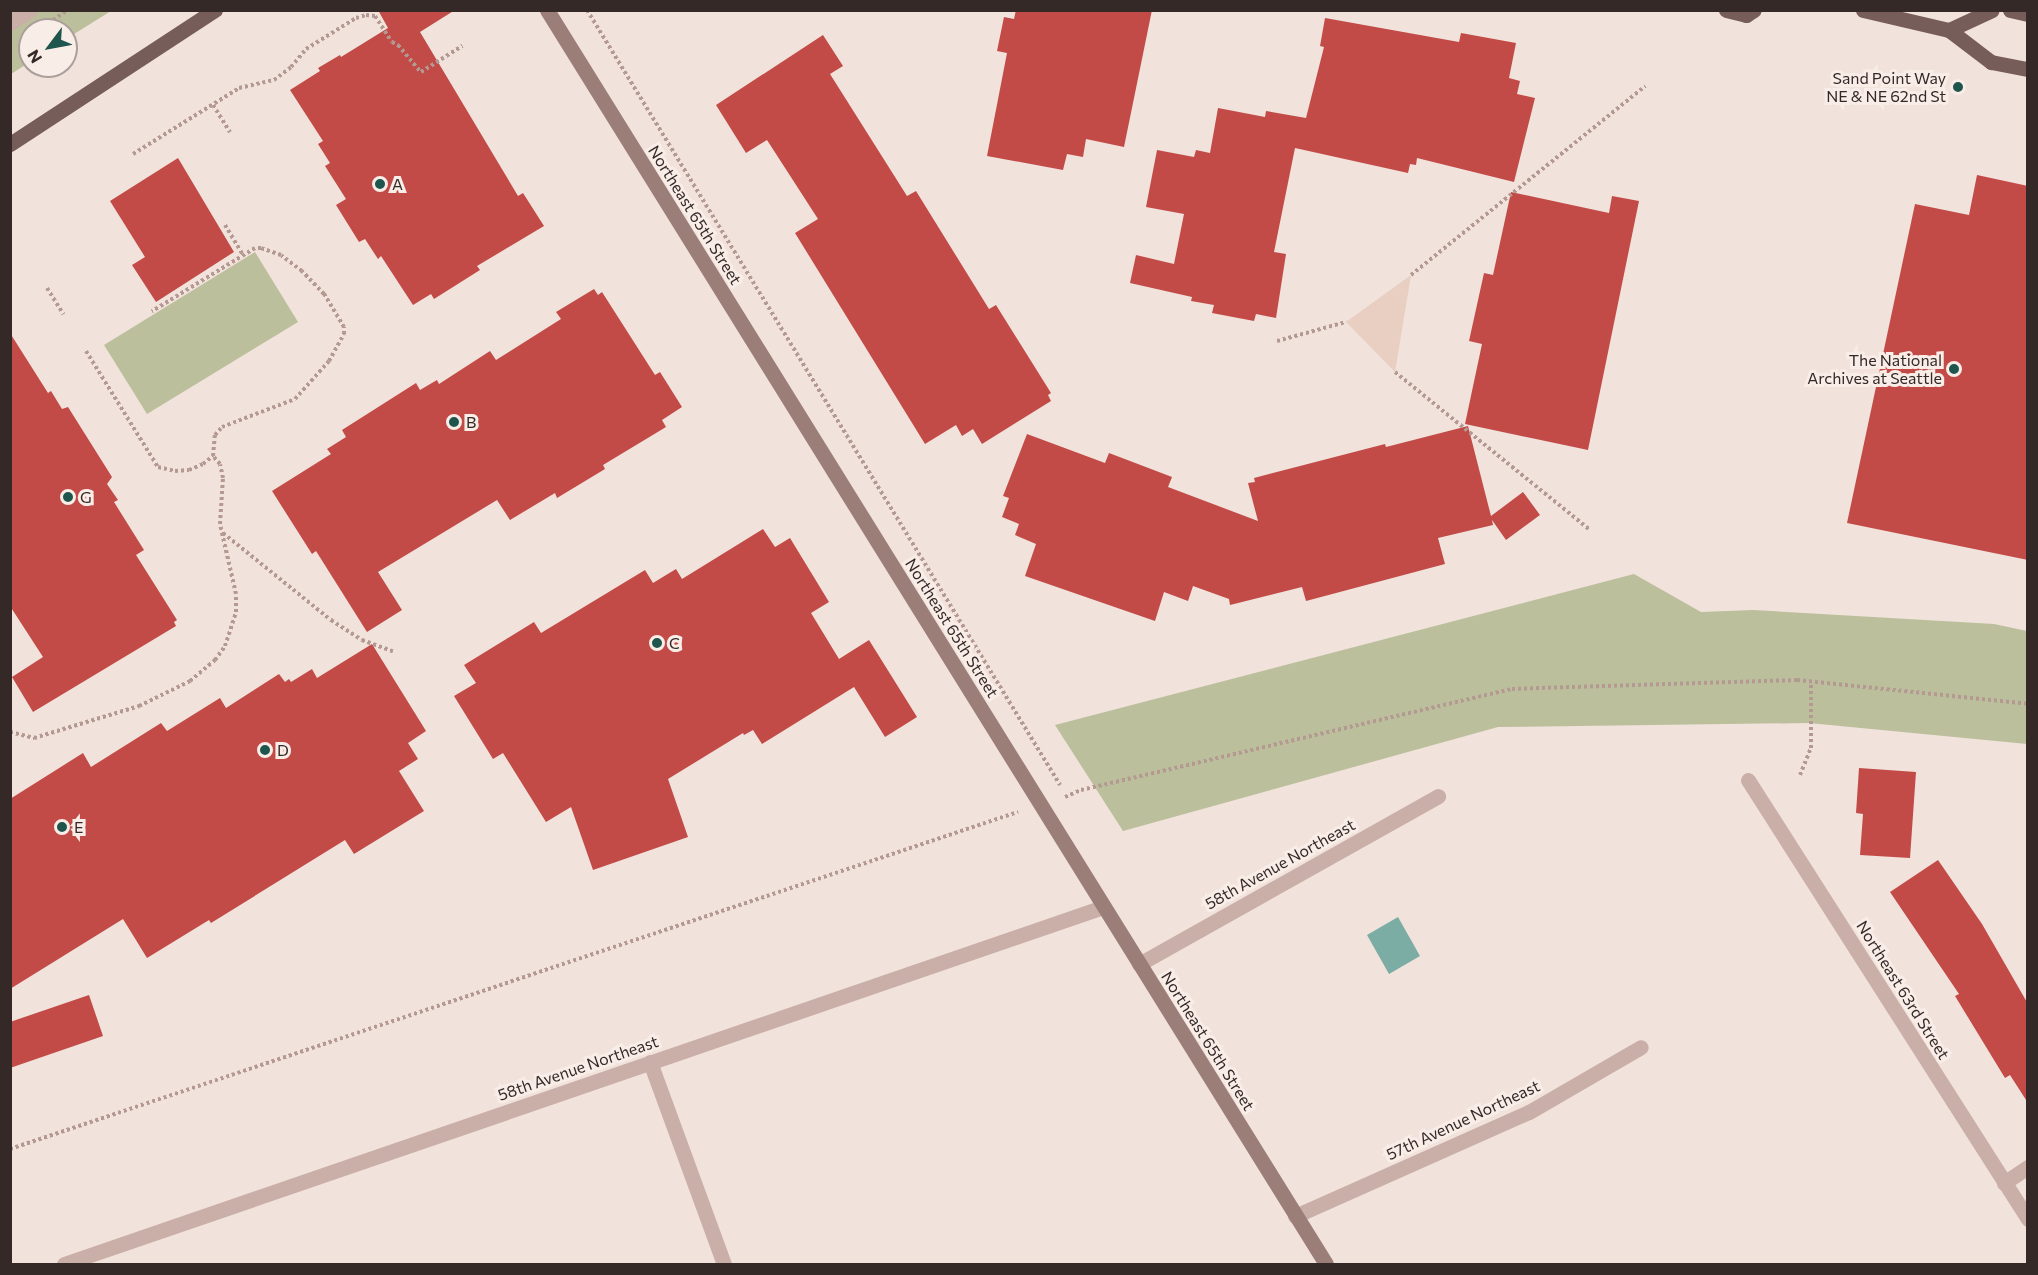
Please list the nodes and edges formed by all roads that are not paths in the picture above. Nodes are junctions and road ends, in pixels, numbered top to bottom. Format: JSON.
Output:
{"nodes":[{"id":1,"x":30,"y":10,"type":"edge"},
{"id":2,"x":215,"y":10,"type":"edge"},
{"id":3,"x":547,"y":10,"type":"edge"},
{"id":4,"x":1726,"y":10,"type":"edge"},
{"id":5,"x":1754,"y":10,"type":"edge"},
{"id":6,"x":1992,"y":10,"type":"edge"},
{"id":7,"x":2010,"y":10,"type":"edge"},
{"id":8,"x":1871,"y":11,"type":"edge"},
{"id":9,"x":2028,"y":14,"type":"edge"},
{"id":10,"x":10,"y":23,"type":"edge"},
{"id":11,"x":1949,"y":30,"type":"junction"},
{"id":12,"x":2028,"y":69,"type":"edge"},
{"id":13,"x":10,"y":144,"type":"edge"},
{"id":14,"x":1748,"y":780,"type":"dead end"},
{"id":15,"x":1438,"y":796,"type":"dead end"},
{"id":16,"x":1103,"y":907,"type":"junction"},
{"id":17,"x":1139,"y":964,"type":"junction"},
{"id":18,"x":1641,"y":1047,"type":"dead end"},
{"id":19,"x":650,"y":1062,"type":"junction"},
{"id":20,"x":2028,"y":1167,"type":"edge"},
{"id":21,"x":2004,"y":1183,"type":"junction"},
{"id":22,"x":1295,"y":1216,"type":"junction"},
{"id":23,"x":2028,"y":1219,"type":"edge"},
{"id":24,"x":64,"y":1264,"type":"edge"},
{"id":25,"x":724,"y":1264,"type":"edge"},
{"id":26,"x":1326,"y":1264,"type":"edge"}],
"edges":[{"from":1,"to":10,"type":"street"},
{"from":2,"to":13,"type":"main road"},
{"from":3,"to":16,"type":"main road","name":"Northeast 65th Street"},
{"from":4,"to":5,"type":"main road"},
{"from":6,"to":11,"type":"main road"},
{"from":7,"to":9,"type":"main road"},
{"from":8,"to":11,"type":"main road"},
{"from":11,"to":12,"type":"main road"},
{"from":14,"to":21,"type":"street","name":"Northeast 63rd Street"},
{"from":15,"to":17,"type":"street","name":"58th Avenue Northeast"},
{"from":16,"to":17,"type":"main road","name":"Northeast 65th Street"},
{"from":16,"to":19,"type":"street","name":"58th Avenue Northeast"},
{"from":17,"to":22,"type":"main road","name":"Northeast 65th Street"},
{"from":18,"to":22,"type":"street","name":"57th Avenue Northeast"},
{"from":19,"to":24,"type":"street","name":"58th Avenue Northeast"},
{"from":19,"to":25,"type":"street"},
{"from":20,"to":21,"type":"street"},
{"from":21,"to":23,"type":"street","name":"Northeast 63rd Street"},
{"from":22,"to":26,"type":"main road","name":"Northeast 65th Street"}]}
